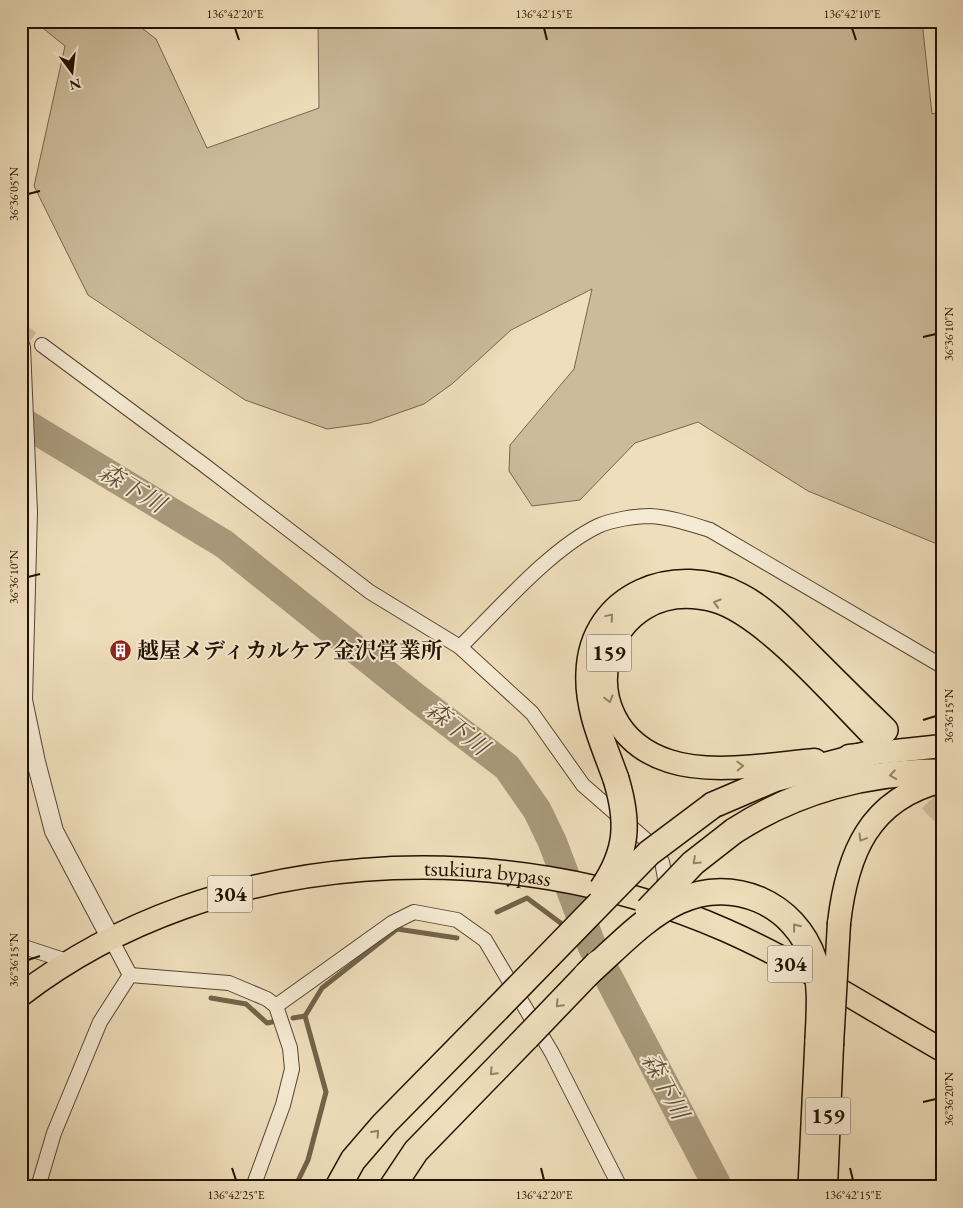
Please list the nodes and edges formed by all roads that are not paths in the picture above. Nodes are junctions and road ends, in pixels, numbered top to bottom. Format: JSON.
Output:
{"nodes":[{"id":1,"x":42,"y":345,"type":"tunnel mouth"},
{"id":2,"x":21,"y":348,"type":"edge"},
{"id":3,"x":460,"y":647,"type":"junction"},
{"id":4,"x":942,"y":666,"type":"edge"},
{"id":5,"x":22,"y":700,"type":"edge"},
{"id":6,"x":875,"y":740,"type":"junction"},
{"id":7,"x":941,"y":757,"type":"edge"},
{"id":8,"x":797,"y":772,"type":"junction"},
{"id":9,"x":942,"y":781,"type":"edge"},
{"id":10,"x":661,"y":906,"type":"junction"},
{"id":11,"x":110,"y":937,"type":"junction"},
{"id":12,"x":21,"y":946,"type":"edge"},
{"id":13,"x":555,"y":948,"type":"junction"},
{"id":14,"x":70,"y":962,"type":"junction"},
{"id":15,"x":130,"y":975,"type":"junction"},
{"id":16,"x":586,"y":975,"type":"junction"},
{"id":17,"x":21,"y":995,"type":"edge"},
{"id":18,"x":276,"y":1006,"type":"junction"},
{"id":19,"x":825,"y":1042,"type":"junction"},
{"id":20,"x":942,"y":1050,"type":"edge"},
{"id":21,"x":353,"y":1160,"type":"junction"},
{"id":22,"x":38,"y":1187,"type":"edge"},
{"id":23,"x":254,"y":1187,"type":"edge"},
{"id":24,"x":331,"y":1187,"type":"edge"},
{"id":25,"x":338,"y":1187,"type":"edge"},
{"id":26,"x":392,"y":1187,"type":"edge"},
{"id":27,"x":620,"y":1187,"type":"edge"},
{"id":28,"x":811,"y":1187,"type":"edge"},
{"id":29,"x":826,"y":1187,"type":"edge"}],
"edges":[{"from":1,"to":3,"type":"street"},
{"from":2,"to":5,"type":"street"},
{"from":3,"to":4,"type":"street"},
{"from":3,"to":10,"type":"street"},
{"from":5,"to":11,"type":"street"},
{"from":6,"to":6,"type":"highway","number":"159","one_way":true},
{"from":6,"to":7,"type":"highway","number":"159"},
{"from":6,"to":8,"type":"highway"},
{"from":13,"to":6,"type":"highway","one_way":true,"bridge":true},
{"from":7,"to":8,"type":"highway"},
{"from":7,"to":16,"type":"highway","one_way":true,"bridge":true},
{"from":8,"to":13,"type":"highway","bridge":true},
{"from":9,"to":19,"type":"highway","number":"159","one_way":true,"bridge":true},
{"from":10,"to":11,"type":"highway","name":"tsukiura bypass","number":"304","bridge":true},
{"from":10,"to":20,"type":"highway","name":"tsukiura bypass","number":"304"},
{"from":11,"to":14,"type":"highway","name":"tsukiura bypass","number":"304"},
{"from":11,"to":15,"type":"street"},
{"from":12,"to":14,"type":"street"},
{"from":21,"to":13,"type":"highway","one_way":true,"bridge":true},
{"from":14,"to":17,"type":"highway","name":"tsukiura bypass","number":"304"},
{"from":15,"to":18,"type":"street"},
{"from":15,"to":22,"type":"street"},
{"from":19,"to":16,"type":"highway","one_way":true,"bridge":true},
{"from":16,"to":26,"type":"highway","one_way":true,"bridge":true},
{"from":18,"to":23,"type":"street"},
{"from":18,"to":27,"type":"street"},
{"from":19,"to":28,"type":"highway"},
{"from":19,"to":29,"type":"highway","number":"159"},
{"from":21,"to":24,"type":"highway"},
{"from":21,"to":25,"type":"highway"}]}
